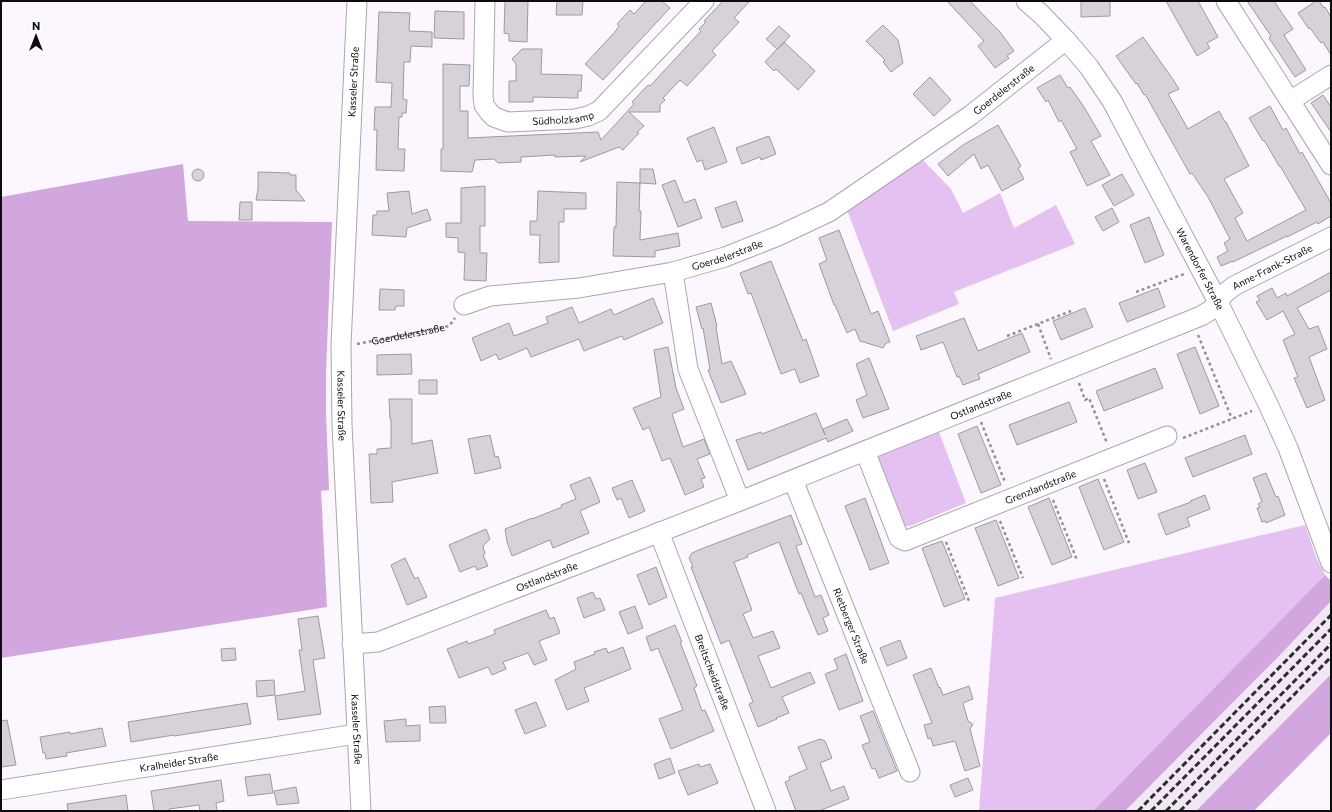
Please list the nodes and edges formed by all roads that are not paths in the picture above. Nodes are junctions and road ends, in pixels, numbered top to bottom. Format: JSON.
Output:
{"nodes":[{"id":1,"x":356,"y":1,"type":"edge"},
{"id":2,"x":485,"y":1,"type":"edge"},
{"id":3,"x":704,"y":1,"type":"edge"},
{"id":4,"x":1026,"y":1,"type":"edge"},
{"id":5,"x":1226,"y":1,"type":"edge"},
{"id":6,"x":1066,"y":40,"type":"junction"},
{"id":7,"x":1331,"y":75,"type":"edge"},
{"id":8,"x":1290,"y":101,"type":"junction"},
{"id":9,"x":1331,"y":165,"type":"edge"},
{"id":10,"x":1331,"y":237,"type":"edge"},
{"id":11,"x":673,"y":272,"type":"junction"},
{"id":12,"x":1218,"y":302,"type":"junction"},
{"id":13,"x":464,"y":305,"type":"road end"},
{"id":14,"x":1167,"y":436,"type":"road end"},
{"id":15,"x":865,"y":451,"type":"junction"},
{"id":16,"x":793,"y":480,"type":"junction"},
{"id":17,"x":740,"y":501,"type":"junction"},
{"id":18,"x":659,"y":532,"type":"junction"},
{"id":19,"x":1331,"y":563,"type":"edge"},
{"id":20,"x":352,"y":644,"type":"junction"},
{"id":21,"x":356,"y":734,"type":"junction"},
{"id":22,"x":910,"y":772,"type":"dead end"},
{"id":23,"x":1,"y":790,"type":"edge"},
{"id":24,"x":361,"y":811,"type":"edge"},
{"id":25,"x":766,"y":811,"type":"edge"}],
"edges":[{"from":1,"to":20,"type":"street","name":"Kasseler Straße"},
{"from":2,"to":3,"type":"street","name":"Südholzkamp"},
{"from":4,"to":6,"type":"street","name":"Warendorfer Straße"},
{"from":5,"to":8,"type":"street"},
{"from":6,"to":11,"type":"street","name":"Goerdelerstraße"},
{"from":6,"to":12,"type":"street","name":"Warendorfer Straße"},
{"from":7,"to":8,"type":"street"},
{"from":8,"to":9,"type":"street"},
{"from":10,"to":12,"type":"street","name":"Anne-Frank-Straße"},
{"from":11,"to":13,"type":"street","name":"Goerdelerstraße"},
{"from":11,"to":17,"type":"street"},
{"from":12,"to":15,"type":"street","name":"Ostlandstraße"},
{"from":12,"to":19,"type":"street","name":"Warendorfer Straße"},
{"from":14,"to":15,"type":"street","name":"Grenzlandstraße"},
{"from":15,"to":16,"type":"street","name":"Ostlandstraße"},
{"from":16,"to":17,"type":"street","name":"Ostlandstraße"},
{"from":16,"to":22,"type":"street","name":"Rietberger Straße"},
{"from":17,"to":18,"type":"street","name":"Ostlandstraße"},
{"from":18,"to":20,"type":"street","name":"Ostlandstraße"},
{"from":18,"to":25,"type":"street","name":"Breitscheidstraße"},
{"from":20,"to":21,"type":"street","name":"Kasseler Straße"},
{"from":21,"to":23,"type":"street","name":"Kralheider Straße"},
{"from":21,"to":24,"type":"street","name":"Kasseler Straße"}]}
